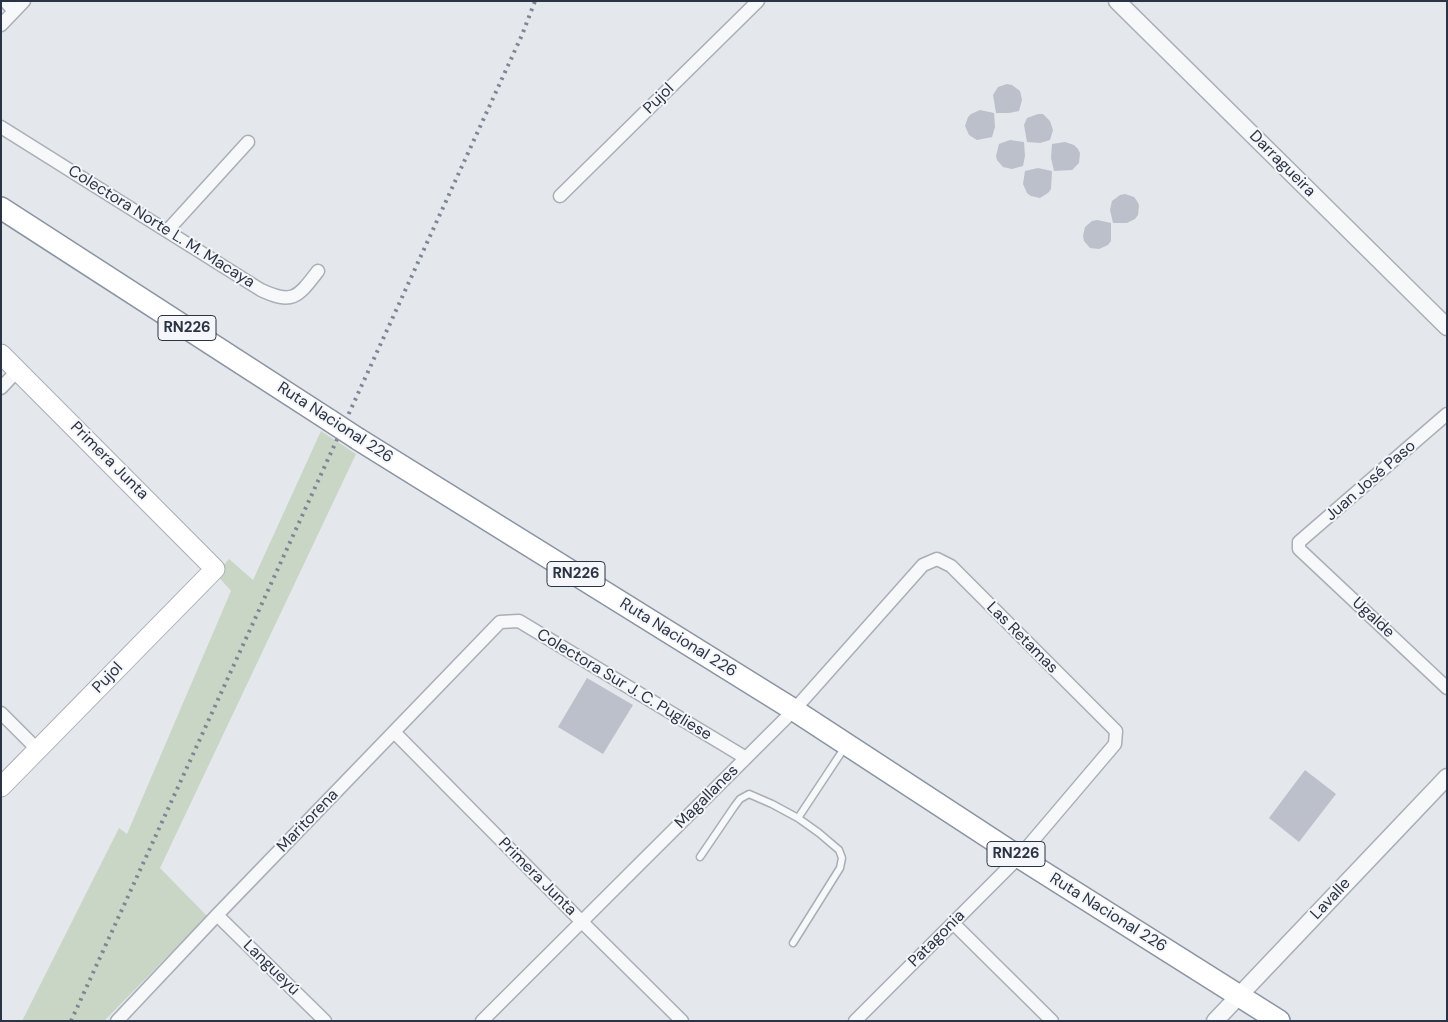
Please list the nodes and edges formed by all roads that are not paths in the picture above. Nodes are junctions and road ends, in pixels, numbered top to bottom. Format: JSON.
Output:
{"nodes":[{"id":1,"x":5,"y":1,"type":"edge"},
{"id":2,"x":758,"y":1,"type":"edge"},
{"id":3,"x":1117,"y":1,"type":"edge"},
{"id":4,"x":19,"y":6,"type":"edge"},
{"id":5,"x":1,"y":25,"type":"edge"},
{"id":6,"x":1,"y":127,"type":"edge"},
{"id":7,"x":248,"y":142,"type":"dead end"},
{"id":8,"x":560,"y":196,"type":"dead end"},
{"id":9,"x":1,"y":208,"type":"edge"},
{"id":10,"x":168,"y":231,"type":"junction"},
{"id":11,"x":318,"y":271,"type":"dead end"},
{"id":12,"x":1447,"y":327,"type":"edge"},
{"id":13,"x":1,"y":354,"type":"edge"},
{"id":14,"x":18,"y":370,"type":"junction"},
{"id":15,"x":1,"y":388,"type":"edge"},
{"id":16,"x":1447,"y":414,"type":"edge"},
{"id":17,"x":1299,"y":550,"type":"joint"},
{"id":18,"x":923,"y":565,"type":"joint"},
{"id":19,"x":215,"y":568,"type":"joint"},
{"id":20,"x":500,"y":622,"type":"joint"},
{"id":21,"x":1447,"y":688,"type":"edge"},
{"id":22,"x":794,"y":710,"type":"junction"},
{"id":23,"x":1,"y":713,"type":"edge"},
{"id":24,"x":394,"y":732,"type":"junction"},
{"id":25,"x":847,"y":744,"type":"junction"},
{"id":26,"x":38,"y":750,"type":"junction"},
{"id":27,"x":746,"y":758,"type":"junction"},
{"id":28,"x":1447,"y":777,"type":"edge"},
{"id":29,"x":1,"y":787,"type":"edge"},
{"id":30,"x":798,"y":818,"type":"junction"},
{"id":31,"x":700,"y":857,"type":"dead end"},
{"id":32,"x":1019,"y":857,"type":"junction"},
{"id":33,"x":217,"y":914,"type":"junction"},
{"id":34,"x":582,"y":922,"type":"junction"},
{"id":35,"x":953,"y":923,"type":"junction"},
{"id":36,"x":793,"y":944,"type":"dead end"},
{"id":37,"x":1240,"y":996,"type":"junction"},
{"id":38,"x":117,"y":1021,"type":"edge"},
{"id":39,"x":325,"y":1021,"type":"edge"},
{"id":40,"x":482,"y":1021,"type":"edge"},
{"id":41,"x":682,"y":1021,"type":"edge"},
{"id":42,"x":855,"y":1021,"type":"edge"},
{"id":43,"x":1052,"y":1021,"type":"edge"},
{"id":44,"x":1215,"y":1021,"type":"edge"},
{"id":45,"x":1279,"y":1021,"type":"edge"}],
"edges":[{"from":1,"to":4,"type":"street"},
{"from":2,"to":8,"type":"street","name":"Pujol"},
{"from":3,"to":12,"type":"street","name":"Darragueira"},
{"from":4,"to":5,"type":"street"},
{"from":6,"to":10,"type":"street","name":"Colectora Norte L. M. Macaya"},
{"from":7,"to":10,"type":"street"},
{"from":9,"to":22,"type":"highway","name":"Ruta Nacional 226","number":"RN226","bridge":true},
{"from":10,"to":11,"type":"street","name":"Colectora Norte L. M. Macaya"},
{"from":13,"to":14,"type":"main road","name":"Primera Junta"},
{"from":14,"to":15,"type":"street"},
{"from":14,"to":19,"type":"main road","name":"Primera Junta"},
{"from":16,"to":17,"type":"street","name":"Juan José Paso"},
{"from":17,"to":21,"type":"street","name":"Ugalde"},
{"from":18,"to":22,"type":"street","name":"Magallanes"},
{"from":18,"to":32,"type":"street","name":"Las Retamas"},
{"from":19,"to":26,"type":"main road","name":"Pujol"},
{"from":20,"to":24,"type":"street","name":"Maritorena"},
{"from":20,"to":27,"type":"street","name":"Colectora Sur J. C. Pugliese"},
{"from":22,"to":25,"type":"highway","name":"Ruta Nacional 226","number":"RN226"},
{"from":22,"to":27,"type":"street","name":"Magallanes"},
{"from":23,"to":26,"type":"street"},
{"from":24,"to":33,"type":"street","name":"Maritorena"},
{"from":24,"to":34,"type":"street","name":"Primera Junta"},
{"from":25,"to":30,"type":"lane"},
{"from":25,"to":32,"type":"highway","name":"Ruta Nacional 226","number":"RN226"},
{"from":26,"to":29,"type":"main road","name":"Pujol"},
{"from":27,"to":34,"type":"street","name":"Magallanes"},
{"from":28,"to":37,"type":"street","name":"Lavalle"},
{"from":30,"to":31,"type":"lane"},
{"from":30,"to":36,"type":"lane"},
{"from":32,"to":35,"type":"street","name":"Patagonia"},
{"from":32,"to":37,"type":"highway","name":"Ruta Nacional 226","number":"RN226"},
{"from":33,"to":38,"type":"street","name":"Maritorena"},
{"from":33,"to":39,"type":"street","name":"Langueyú"},
{"from":34,"to":40,"type":"street","name":"Magallanes"},
{"from":34,"to":41,"type":"street","name":"Primera Junta"},
{"from":35,"to":42,"type":"street","name":"Patagonia"},
{"from":35,"to":43,"type":"street"},
{"from":37,"to":44,"type":"street","name":"Lavalle"},
{"from":37,"to":45,"type":"highway","name":"Ruta Nacional 226","number":"RN226"}]}
